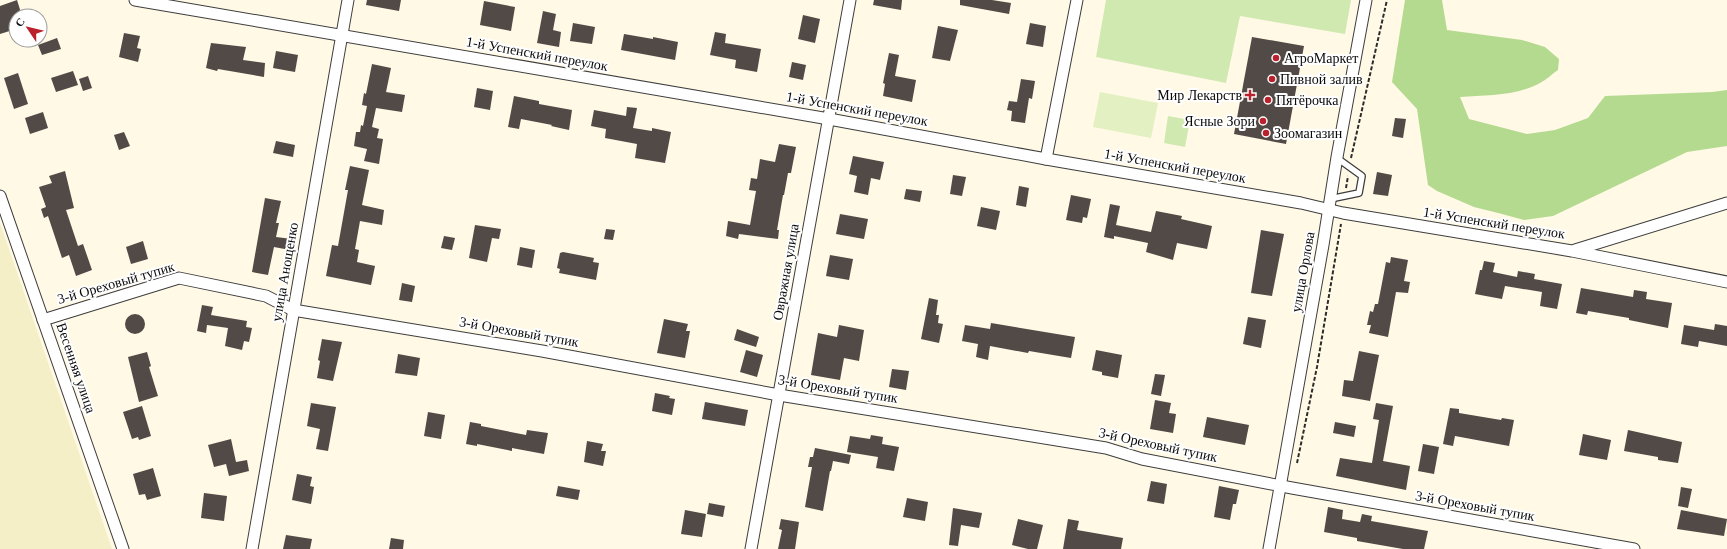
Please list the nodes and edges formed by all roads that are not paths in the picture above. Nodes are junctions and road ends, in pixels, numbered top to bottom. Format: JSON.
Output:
{"nodes":[{"id":1,"x":135,"y":0,"type":"edge"},
{"id":2,"x":348,"y":0,"type":"edge"},
{"id":3,"x":850,"y":0,"type":"edge"},
{"id":4,"x":1077,"y":0,"type":"edge"},
{"id":5,"x":1366,"y":0,"type":"edge"},
{"id":6,"x":342,"y":36,"type":"junction"},
{"id":7,"x":829,"y":119,"type":"junction"},
{"id":8,"x":1337,"y":158,"type":"junction"},
{"id":9,"x":1046,"y":159,"type":"junction"},
{"id":10,"x":0,"y":196,"type":"edge"},
{"id":11,"x":1727,"y":203,"type":"edge"},
{"id":12,"x":1329,"y":204,"type":"junction"},
{"id":13,"x":1572,"y":251,"type":"junction"},
{"id":14,"x":1727,"y":282,"type":"edge"},
{"id":15,"x":293,"y":310,"type":"junction"},
{"id":16,"x":43,"y":320,"type":"junction"},
{"id":17,"x":779,"y":395,"type":"junction"},
{"id":18,"x":1280,"y":485,"type":"junction"},
{"id":19,"x":123,"y":549,"type":"edge"},
{"id":20,"x":252,"y":549,"type":"edge"},
{"id":21,"x":751,"y":549,"type":"edge"},
{"id":22,"x":1269,"y":549,"type":"edge"},
{"id":23,"x":1634,"y":549,"type":"edge"}],
"edges":[{"from":1,"to":6,"type":"street","name":"1-й Успенский переулок"},
{"from":2,"to":6,"type":"street","name":"улица Анощенко"},
{"from":3,"to":7,"type":"street","name":"Овражная улица"},
{"from":4,"to":9,"type":"street"},
{"from":5,"to":8,"type":"street","name":"улица Орлова"},
{"from":6,"to":7,"type":"street","name":"1-й Успенский переулок"},
{"from":6,"to":15,"type":"street","name":"улица Анощенко"},
{"from":7,"to":9,"type":"street","name":"1-й Успенский переулок"},
{"from":7,"to":17,"type":"street","name":"Овражная улица"},
{"from":8,"to":12,"type":"street","name":"улица Орлова"},
{"from":8,"to":12,"type":"lane"},
{"from":9,"to":12,"type":"street","name":"1-й Успенский переулок"},
{"from":10,"to":16,"type":"street","name":"Весенняя улица"},
{"from":11,"to":13,"type":"street","name":"1-й Успенский переулок"},
{"from":12,"to":13,"type":"street","name":"1-й Успенский переулок"},
{"from":12,"to":18,"type":"street","name":"улица Орлова"},
{"from":13,"to":14,"type":"street","name":"1-й Успенский переулок"},
{"from":15,"to":16,"type":"street","name":"3-й Ореховый тупик"},
{"from":15,"to":17,"type":"street","name":"3-й Ореховый тупик"},
{"from":15,"to":20,"type":"street","name":"улица Анощенко"},
{"from":16,"to":19,"type":"street","name":"Весенняя улица"},
{"from":17,"to":18,"type":"street","name":"3-й Ореховый тупик"},
{"from":17,"to":21,"type":"street","name":"Овражная улица"},
{"from":18,"to":22,"type":"street","name":"улица Орлова"},
{"from":18,"to":23,"type":"street","name":"3-й Ореховый тупик"}]}
